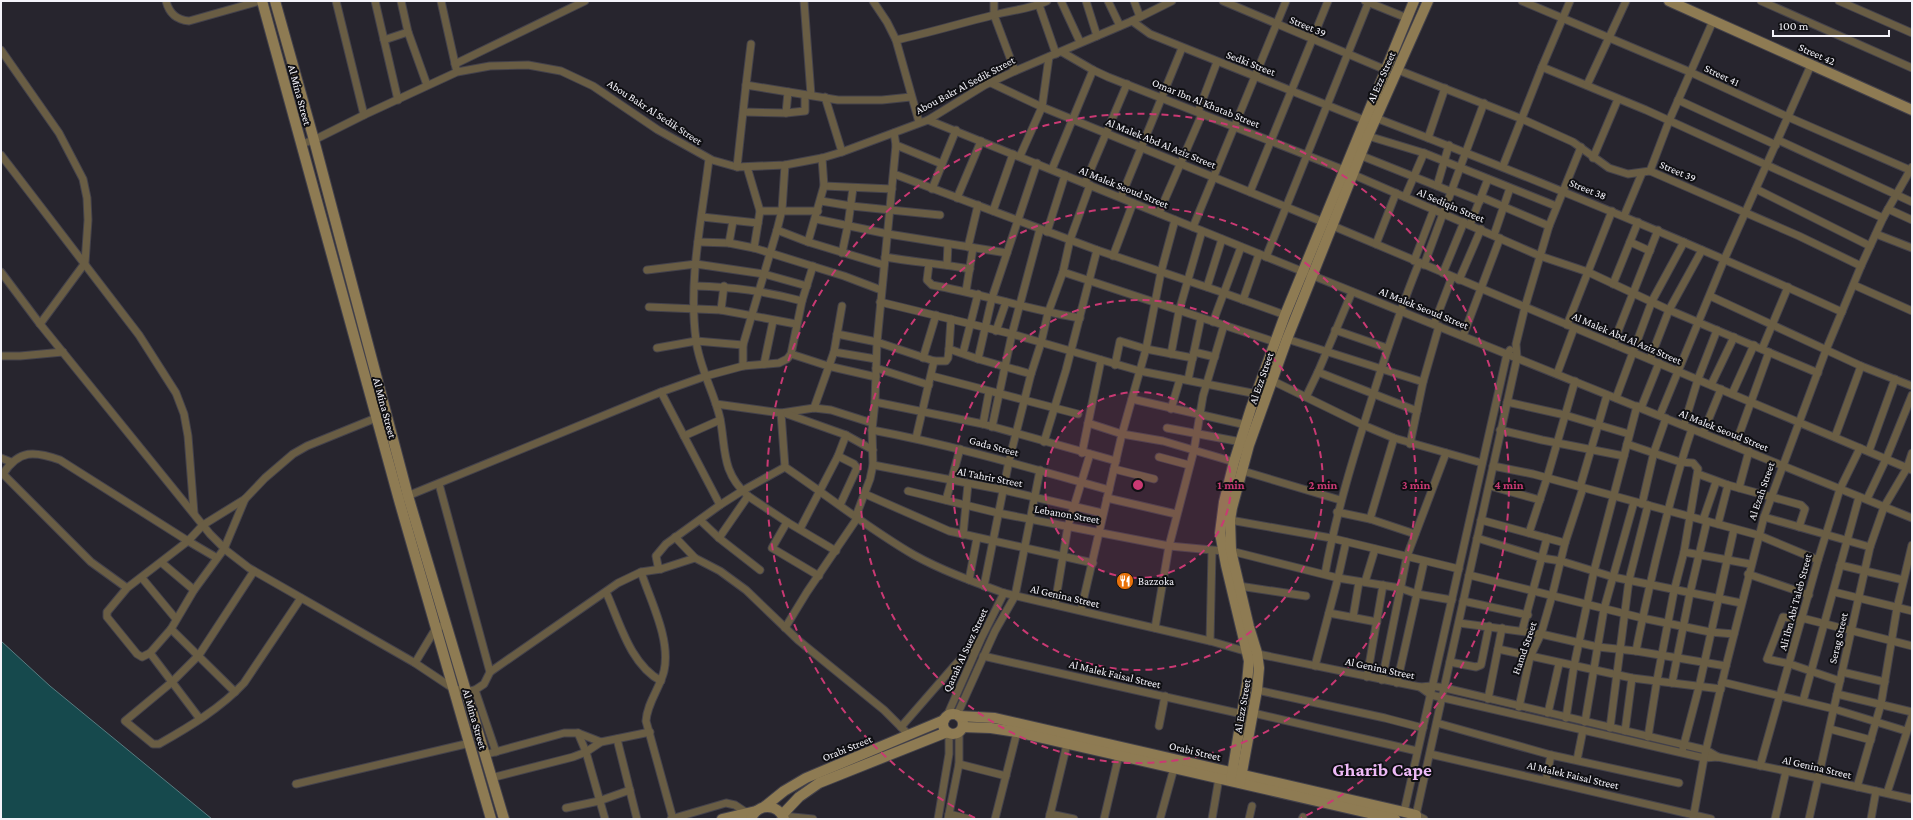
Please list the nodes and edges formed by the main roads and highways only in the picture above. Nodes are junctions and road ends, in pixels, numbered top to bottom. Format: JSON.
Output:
{"nodes":[{"id":1,"x":261,"y":1,"type":"edge"},
{"id":2,"x":275,"y":1,"type":"edge"},
{"id":3,"x":1414,"y":1,"type":"edge"},
{"id":4,"x":1428,"y":1,"type":"edge"},
{"id":5,"x":1672,"y":2,"type":"edge"},
{"id":6,"x":1912,"y":110,"type":"edge"},
{"id":7,"x":403,"y":498,"type":"junction"},
{"id":8,"x":1227,"y":551,"type":"junction"},
{"id":9,"x":440,"y":626,"type":"junction"},
{"id":10,"x":1252,"y":653,"type":"junction"},
{"id":11,"x":952,"y":717,"type":"junction"},
{"id":12,"x":955,"y":731,"type":"junction"},
{"id":13,"x":1236,"y":777,"type":"junction"},
{"id":14,"x":755,"y":812,"type":"edge"},
{"id":15,"x":1404,"y":816,"type":"edge"},
{"id":16,"x":783,"y":817,"type":"edge"},
{"id":17,"x":1419,"y":818,"type":"edge"},
{"id":18,"x":491,"y":819,"type":"edge"},
{"id":19,"x":504,"y":819,"type":"edge"},
{"id":20,"x":722,"y":819,"type":"edge"},
{"id":21,"x":1395,"y":819,"type":"edge"}],
"edges":[{"from":1,"to":7,"type":"main road","name":"Al Mina Street"},
{"from":2,"to":7,"type":"main road","name":"Al Mina Street"},
{"from":3,"to":8,"type":"main road","name":"Al Ezz Street"},
{"from":4,"to":8,"type":"main road","name":"Al Ezz Street"},
{"from":5,"to":6,"type":"main road","name":"Street 42"},
{"from":7,"to":9,"type":"main road","name":"Al Mina Street"},
{"from":8,"to":10,"type":"main road","name":"Al Ezz Street"},
{"from":8,"to":10,"type":"main road","name":"Al Ezz Street"},
{"from":9,"to":18,"type":"main road","name":"Al Mina Street"},
{"from":9,"to":19,"type":"main road","name":"Al Mina Street"},
{"from":10,"to":13,"type":"main road","name":"Al Ezz Street"},
{"from":10,"to":13,"type":"main road","name":"Al Ezz Street"},
{"from":11,"to":12,"type":"main road"},
{"from":11,"to":12,"type":"main road"},
{"from":11,"to":13,"type":"main road","name":"Orabi Street"},
{"from":11,"to":14,"type":"main road","name":"Orabi Street"},
{"from":12,"to":13,"type":"main road","name":"Orabi Street"},
{"from":12,"to":16,"type":"main road","name":"Orabi Street"},
{"from":13,"to":15,"type":"main road","name":"Orabi Street"},
{"from":13,"to":21,"type":"main road","name":"Orabi Street"},
{"from":14,"to":16,"type":"main road"},
{"from":14,"to":20,"type":"main road"},
{"from":15,"to":17,"type":"main road","name":"Orabi Street"}]}
